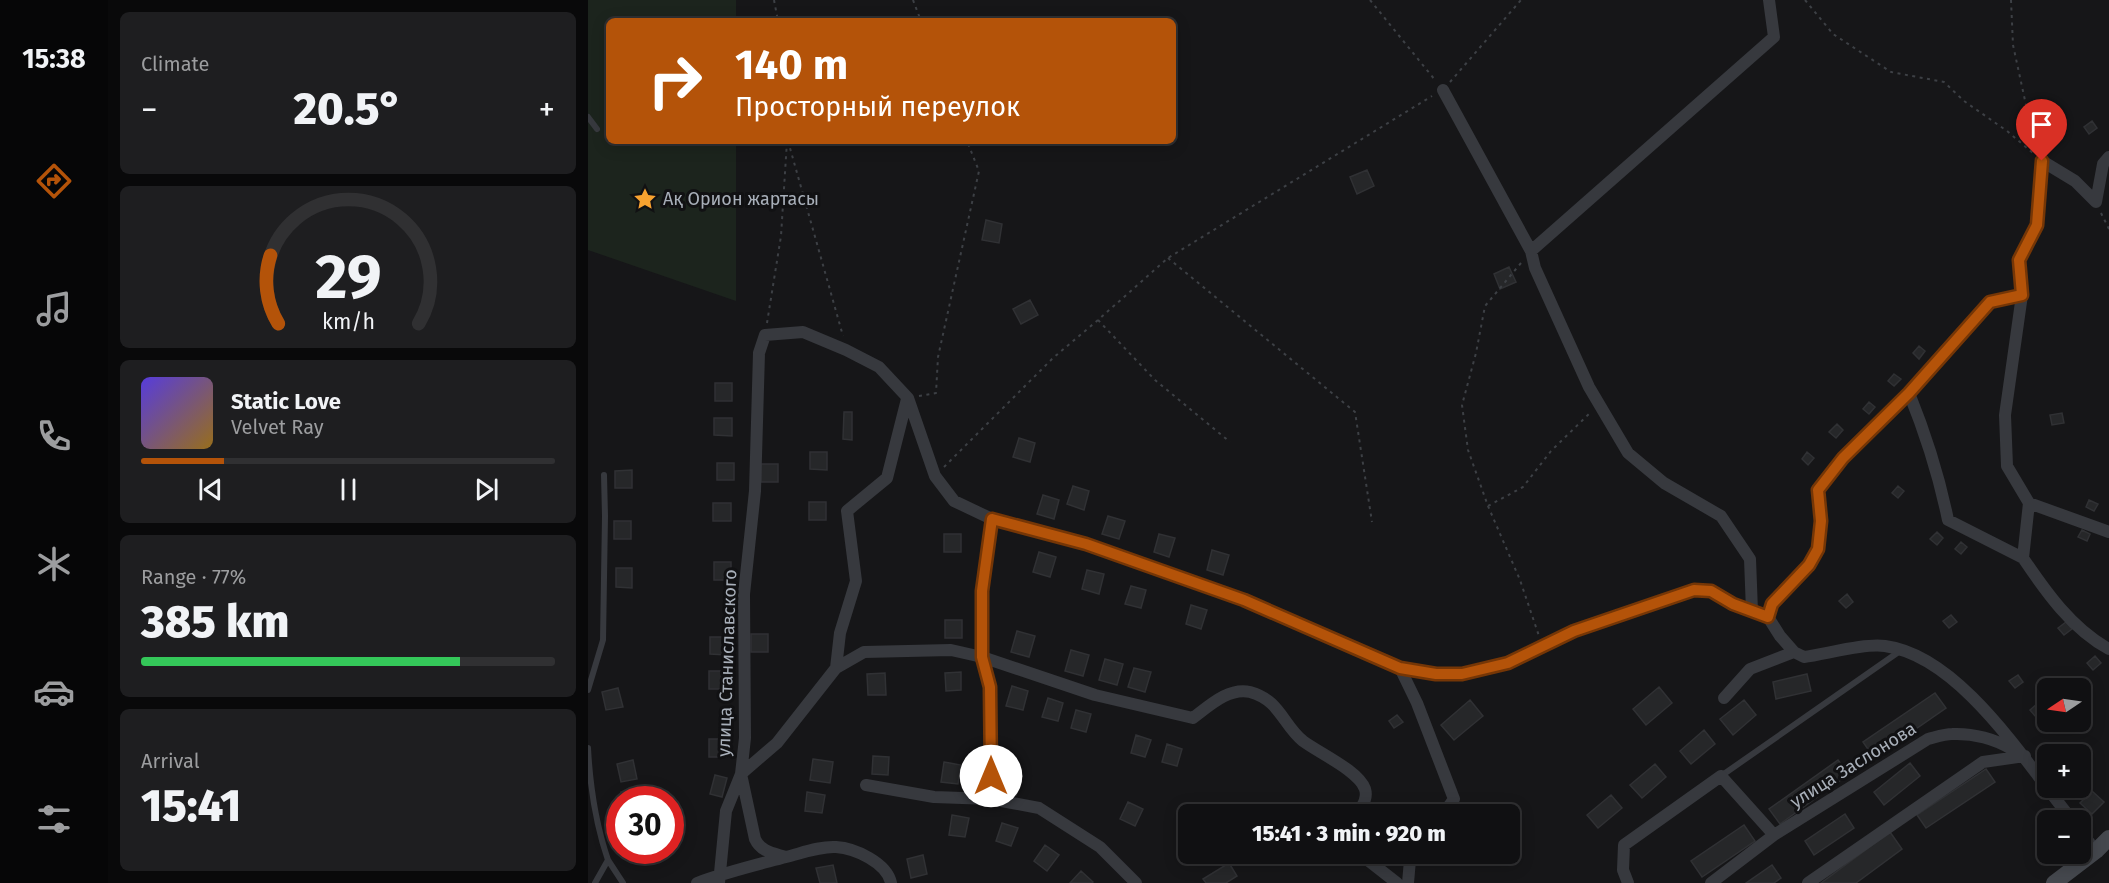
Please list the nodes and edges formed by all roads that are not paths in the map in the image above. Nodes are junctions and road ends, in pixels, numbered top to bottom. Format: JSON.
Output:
{"nodes":[{"id":1,"x":1769,"y":0,"type":"edge"},
{"id":2,"x":1443,"y":90,"type":"road end"},
{"id":3,"x":588,"y":117,"type":"edge"},
{"id":4,"x":597,"y":129,"type":"dead end"},
{"id":5,"x":2109,"y":157,"type":"edge"},
{"id":6,"x":1531,"y":251,"type":"junction"},
{"id":7,"x":2022,"y":295,"type":"junction"},
{"id":8,"x":1909,"y":393,"type":"junction"},
{"id":9,"x":908,"y":398,"type":"junction"},
{"id":10,"x":604,"y":475,"type":"dead end"},
{"id":11,"x":2029,"y":503,"type":"junction"},
{"id":12,"x":992,"y":519,"type":"junction"},
{"id":13,"x":2109,"y":532,"type":"edge"},
{"id":14,"x":2023,"y":558,"type":"junction"},
{"id":15,"x":1752,"y":611,"type":"junction"},
{"id":16,"x":1768,"y":617,"type":"junction"},
{"id":17,"x":1902,"y":649,"type":"junction"},
{"id":18,"x":2109,"y":649,"type":"edge"},
{"id":19,"x":1794,"y":652,"type":"junction"},
{"id":20,"x":982,"y":657,"type":"junction"},
{"id":21,"x":836,"y":668,"type":"junction"},
{"id":22,"x":1400,"y":668,"type":"junction"},
{"id":23,"x":588,"y":690,"type":"edge"},
{"id":24,"x":1724,"y":698,"type":"dead end"},
{"id":25,"x":588,"y":748,"type":"edge"},
{"id":26,"x":2025,"y":756,"type":"junction"},
{"id":27,"x":741,"y":774,"type":"junction"},
{"id":28,"x":1721,"y":776,"type":"junction"},
{"id":29,"x":866,"y":785,"type":"dead end"},
{"id":30,"x":991,"y":799,"type":"junction"},
{"id":31,"x":1363,"y":804,"type":"edge"},
{"id":32,"x":1450,"y":804,"type":"edge"},
{"id":33,"x":2065,"y":810,"type":"edge"},
{"id":34,"x":1774,"y":835,"type":"junction"},
{"id":35,"x":2109,"y":838,"type":"edge"},
{"id":36,"x":2091,"y":844,"type":"edge"},
{"id":37,"x":2097,"y":851,"type":"junction"},
{"id":38,"x":606,"y":853,"type":"edge"},
{"id":39,"x":786,"y":857,"type":"junction"},
{"id":40,"x":606,"y":864,"type":"edge"},
{"id":41,"x":611,"y":864,"type":"edge"},
{"id":42,"x":1372,"y":864,"type":"edge"},
{"id":43,"x":1410,"y":864,"type":"edge"},
{"id":44,"x":719,"y":879,"type":"edge"},
{"id":45,"x":890,"y":880,"type":"edge"},
{"id":46,"x":595,"y":883,"type":"edge"},
{"id":47,"x":623,"y":883,"type":"edge"},
{"id":48,"x":697,"y":883,"type":"edge"},
{"id":49,"x":1136,"y":883,"type":"edge"},
{"id":50,"x":1396,"y":883,"type":"edge"},
{"id":51,"x":1408,"y":883,"type":"edge"},
{"id":52,"x":1628,"y":883,"type":"edge"},
{"id":53,"x":1711,"y":883,"type":"edge"},
{"id":54,"x":1808,"y":883,"type":"edge"},
{"id":55,"x":2054,"y":883,"type":"edge"}],
"edges":[{"from":1,"to":6,"type":"street"},
{"from":2,"to":6,"type":"street"},
{"from":3,"to":4,"type":"lane"},
{"from":5,"to":7,"type":"street"},
{"from":6,"to":15,"type":"street"},
{"from":7,"to":8,"type":"street"},
{"from":7,"to":11,"type":"street"},
{"from":8,"to":14,"type":"street"},
{"from":8,"to":16,"type":"street"},
{"from":9,"to":12,"type":"street"},
{"from":9,"to":21,"type":"street"},
{"from":9,"to":27,"type":"street","name":"улица Станиславского"},
{"from":10,"to":23,"type":"lane"},
{"from":11,"to":13,"type":"street"},
{"from":11,"to":14,"type":"street"},
{"from":12,"to":20,"type":"street"},
{"from":12,"to":22,"type":"street"},
{"from":14,"to":18,"type":"street"},
{"from":15,"to":16,"type":"street"},
{"from":15,"to":22,"type":"street"},
{"from":16,"to":19,"type":"street"},
{"from":17,"to":19,"type":"street"},
{"from":17,"to":26,"type":"street"},
{"from":17,"to":28,"type":"lane"},
{"from":19,"to":24,"type":"street"},
{"from":20,"to":21,"type":"street"},
{"from":20,"to":30,"type":"street"},
{"from":20,"to":31,"type":"street"},
{"from":21,"to":27,"type":"street"},
{"from":22,"to":32,"type":"street"},
{"from":25,"to":38,"type":"lane"},
{"from":26,"to":33,"type":"street"},
{"from":26,"to":34,"type":"street","name":"улица Заслонова"},
{"from":26,"to":54,"type":"street"},
{"from":27,"to":39,"type":"street"},
{"from":27,"to":44,"type":"street","name":"улица Станиславского"},
{"from":28,"to":34,"type":"street"},
{"from":28,"to":52,"type":"street"},
{"from":29,"to":30,"type":"street"},
{"from":30,"to":49,"type":"street"},
{"from":34,"to":53,"type":"street","name":"улица Заслонова"},
{"from":35,"to":37,"type":"main road"},
{"from":36,"to":37,"type":"street"},
{"from":37,"to":55,"type":"main road"},
{"from":39,"to":44,"type":"street"},
{"from":39,"to":45,"type":"street"},
{"from":40,"to":46,"type":"lane"},
{"from":41,"to":47,"type":"lane"},
{"from":42,"to":50,"type":"street"},
{"from":43,"to":51,"type":"street"},
{"from":44,"to":48,"type":"street"}]}
